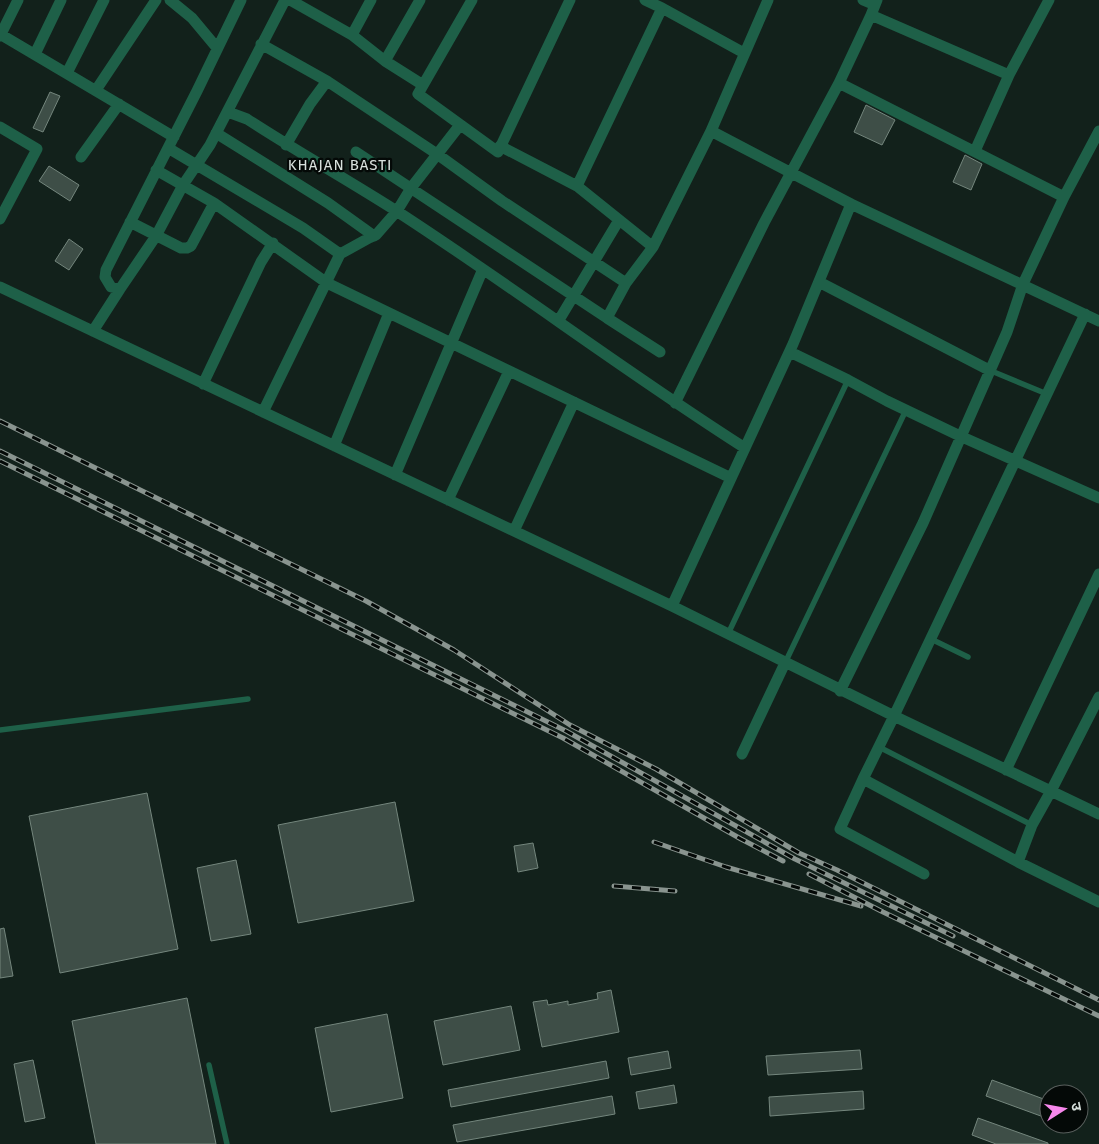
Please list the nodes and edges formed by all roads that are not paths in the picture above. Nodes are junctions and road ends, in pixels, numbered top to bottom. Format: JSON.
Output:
{"nodes":[{"id":1,"x":18,"y":0,"type":"edge"},
{"id":2,"x":62,"y":0,"type":"edge"},
{"id":3,"x":104,"y":0,"type":"edge"},
{"id":4,"x":156,"y":0,"type":"edge"},
{"id":5,"x":170,"y":0,"type":"edge"},
{"id":6,"x":241,"y":0,"type":"edge"},
{"id":7,"x":285,"y":0,"type":"edge"},
{"id":8,"x":290,"y":0,"type":"edge"},
{"id":9,"x":371,"y":0,"type":"edge"},
{"id":10,"x":420,"y":0,"type":"edge"},
{"id":11,"x":472,"y":0,"type":"edge"},
{"id":12,"x":570,"y":0,"type":"edge"},
{"id":13,"x":645,"y":0,"type":"edge"},
{"id":14,"x":768,"y":0,"type":"edge"},
{"id":15,"x":863,"y":0,"type":"edge"},
{"id":16,"x":1049,"y":0,"type":"edge"},
{"id":17,"x":874,"y":7,"type":"edge"},
{"id":18,"x":662,"y":8,"type":"junction"},
{"id":19,"x":0,"y":35,"type":"edge"},
{"id":20,"x":352,"y":35,"type":"junction"},
{"id":21,"x":261,"y":44,"type":"junction"},
{"id":22,"x":217,"y":48,"type":"junction"},
{"id":23,"x":744,"y":53,"type":"junction"},
{"id":24,"x":35,"y":54,"type":"junction"},
{"id":25,"x":385,"y":61,"type":"junction"},
{"id":26,"x":67,"y":73,"type":"junction"},
{"id":27,"x":1009,"y":75,"type":"junction"},
{"id":28,"x":327,"y":82,"type":"junction"},
{"id":29,"x":839,"y":83,"type":"junction"},
{"id":30,"x":423,"y":85,"type":"junction"},
{"id":31,"x":96,"y":90,"type":"junction"},
{"id":32,"x":119,"y":104,"type":"junction"},
{"id":33,"x":228,"y":112,"type":"junction"},
{"id":34,"x":460,"y":125,"type":"junction"},
{"id":35,"x":0,"y":127,"type":"edge"},
{"id":36,"x":710,"y":131,"type":"junction"},
{"id":37,"x":1099,"y":131,"type":"edge"},
{"id":38,"x":216,"y":133,"type":"junction"},
{"id":39,"x":174,"y":137,"type":"junction"},
{"id":40,"x":286,"y":145,"type":"junction"},
{"id":41,"x":500,"y":146,"type":"junction"},
{"id":42,"x":168,"y":148,"type":"junction"},
{"id":43,"x":975,"y":151,"type":"junction"},
{"id":44,"x":356,"y":152,"type":"dead end"},
{"id":45,"x":437,"y":154,"type":"junction"},
{"id":46,"x":81,"y":157,"type":"dead end"},
{"id":47,"x":197,"y":165,"type":"junction"},
{"id":48,"x":156,"y":170,"type":"junction"},
{"id":49,"x":792,"y":173,"type":"junction"},
{"id":50,"x":183,"y":185,"type":"junction"},
{"id":51,"x":577,"y":186,"type":"junction"},
{"id":52,"x":410,"y":188,"type":"junction"},
{"id":53,"x":1064,"y":198,"type":"junction"},
{"id":54,"x":214,"y":203,"type":"junction"},
{"id":55,"x":851,"y":204,"type":"junction"},
{"id":56,"x":397,"y":211,"type":"junction"},
{"id":57,"x":0,"y":220,"type":"edge"},
{"id":58,"x":619,"y":220,"type":"junction"},
{"id":59,"x":130,"y":222,"type":"junction"},
{"id":60,"x":156,"y":236,"type":"junction"},
{"id":61,"x":374,"y":236,"type":"junction"},
{"id":62,"x":273,"y":244,"type":"junction"},
{"id":63,"x":653,"y":247,"type":"junction"},
{"id":64,"x":340,"y":254,"type":"junction"},
{"id":65,"x":595,"y":262,"type":"junction"},
{"id":66,"x":483,"y":269,"type":"junction"},
{"id":67,"x":819,"y":282,"type":"junction"},
{"id":68,"x":327,"y":283,"type":"junction"},
{"id":69,"x":626,"y":283,"type":"junction"},
{"id":70,"x":1023,"y":284,"type":"junction"},
{"id":71,"x":0,"y":287,"type":"edge"},
{"id":72,"x":120,"y":290,"type":"junction"},
{"id":73,"x":573,"y":296,"type":"junction"},
{"id":74,"x":389,"y":313,"type":"junction"},
{"id":75,"x":1085,"y":314,"type":"junction"},
{"id":76,"x":607,"y":318,"type":"junction"},
{"id":77,"x":559,"y":320,"type":"junction"},
{"id":78,"x":1099,"y":320,"type":"edge"},
{"id":79,"x":93,"y":331,"type":"junction"},
{"id":80,"x":452,"y":343,"type":"junction"},
{"id":81,"x":660,"y":352,"type":"dead end"},
{"id":82,"x":790,"y":352,"type":"junction"},
{"id":83,"x":989,"y":370,"type":"junction"},
{"id":84,"x":509,"y":371,"type":"junction"},
{"id":85,"x":848,"y":380,"type":"junction"},
{"id":86,"x":203,"y":384,"type":"junction"},
{"id":87,"x":1047,"y":394,"type":"junction"},
{"id":88,"x":574,"y":402,"type":"junction"},
{"id":89,"x":675,"y":403,"type":"junction"},
{"id":90,"x":906,"y":410,"type":"junction"},
{"id":91,"x":263,"y":412,"type":"junction"},
{"id":92,"x":960,"y":436,"type":"junction"},
{"id":93,"x":334,"y":446,"type":"junction"},
{"id":94,"x":745,"y":448,"type":"junction"},
{"id":95,"x":1016,"y":461,"type":"junction"},
{"id":96,"x":395,"y":475,"type":"junction"},
{"id":97,"x":731,"y":478,"type":"junction"},
{"id":98,"x":1099,"y":498,"type":"edge"},
{"id":99,"x":448,"y":500,"type":"junction"},
{"id":100,"x":514,"y":532,"type":"junction"},
{"id":101,"x":1099,"y":574,"type":"edge"},
{"id":102,"x":672,"y":606,"type":"junction"},
{"id":103,"x":728,"y":634,"type":"junction"},
{"id":104,"x":931,"y":639,"type":"junction"},
{"id":105,"x":968,"y":658,"type":"dead end"},
{"id":106,"x":784,"y":663,"type":"junction"},
{"id":107,"x":840,"y":691,"type":"junction"},
{"id":108,"x":1099,"y":697,"type":"edge"},
{"id":109,"x":248,"y":699,"type":"dead end"},
{"id":110,"x":894,"y":716,"type":"junction"},
{"id":111,"x":0,"y":730,"type":"edge"},
{"id":112,"x":879,"y":747,"type":"junction"},
{"id":113,"x":742,"y":754,"type":"dead end"},
{"id":114,"x":1006,"y":770,"type":"junction"},
{"id":115,"x":863,"y":779,"type":"junction"},
{"id":116,"x":1051,"y":791,"type":"junction"},
{"id":117,"x":1099,"y":814,"type":"edge"},
{"id":118,"x":1032,"y":825,"type":"junction"},
{"id":119,"x":1018,"y":862,"type":"junction"},
{"id":120,"x":924,"y":874,"type":"dead end"},
{"id":121,"x":1099,"y":902,"type":"edge"},
{"id":122,"x":209,"y":1065,"type":"dead end"},
{"id":123,"x":227,"y":1144,"type":"edge"}],
"edges":[{"from":1,"to":19,"type":"street"},
{"from":2,"to":24,"type":"street"},
{"from":3,"to":26,"type":"street"},
{"from":4,"to":31,"type":"street"},
{"from":5,"to":22,"type":"street"},
{"from":6,"to":22,"type":"street"},
{"from":7,"to":21,"type":"street"},
{"from":8,"to":20,"type":"street"},
{"from":9,"to":20,"type":"street"},
{"from":10,"to":25,"type":"street"},
{"from":11,"to":30,"type":"street"},
{"from":12,"to":41,"type":"street"},
{"from":13,"to":18,"type":"street"},
{"from":14,"to":23,"type":"street"},
{"from":15,"to":17,"type":"street"},
{"from":16,"to":27,"type":"street"},
{"from":17,"to":27,"type":"street"},
{"from":17,"to":29,"type":"street"},
{"from":18,"to":23,"type":"street"},
{"from":18,"to":51,"type":"street"},
{"from":19,"to":24,"type":"street"},
{"from":20,"to":25,"type":"street"},
{"from":21,"to":28,"type":"street"},
{"from":21,"to":33,"type":"street"},
{"from":22,"to":39,"type":"street"},
{"from":23,"to":36,"type":"street"},
{"from":24,"to":26,"type":"street"},
{"from":25,"to":30,"type":"street"},
{"from":26,"to":31,"type":"street"},
{"from":27,"to":43,"type":"street"},
{"from":28,"to":40,"type":"street"},
{"from":28,"to":45,"type":"street"},
{"from":29,"to":43,"type":"street"},
{"from":29,"to":49,"type":"street"},
{"from":30,"to":34,"type":"street"},
{"from":31,"to":32,"type":"street"},
{"from":32,"to":39,"type":"street"},
{"from":32,"to":46,"type":"street"},
{"from":33,"to":38,"type":"street"},
{"from":33,"to":40,"type":"street"},
{"from":34,"to":41,"type":"street"},
{"from":34,"to":45,"type":"street"},
{"from":35,"to":57,"type":"street"},
{"from":36,"to":49,"type":"street"},
{"from":36,"to":63,"type":"street"},
{"from":37,"to":53,"type":"street"},
{"from":38,"to":47,"type":"street"},
{"from":38,"to":61,"type":"street"},
{"from":39,"to":42,"type":"street"},
{"from":40,"to":56,"type":"street"},
{"from":41,"to":51,"type":"street"},
{"from":42,"to":47,"type":"street"},
{"from":42,"to":48,"type":"street"},
{"from":43,"to":53,"type":"street"},
{"from":44,"to":52,"type":"street"},
{"from":45,"to":52,"type":"street"},
{"from":45,"to":65,"type":"street"},
{"from":47,"to":50,"type":"street"},
{"from":47,"to":64,"type":"street"},
{"from":48,"to":50,"type":"street"},
{"from":48,"to":59,"type":"street"},
{"from":49,"to":55,"type":"street"},
{"from":49,"to":89,"type":"street"},
{"from":50,"to":54,"type":"street"},
{"from":50,"to":60,"type":"street"},
{"from":51,"to":58,"type":"street"},
{"from":52,"to":56,"type":"street"},
{"from":52,"to":73,"type":"street"},
{"from":53,"to":70,"type":"street"},
{"from":54,"to":60,"type":"street"},
{"from":54,"to":62,"type":"street"},
{"from":55,"to":67,"type":"street"},
{"from":55,"to":70,"type":"street"},
{"from":56,"to":61,"type":"street"},
{"from":56,"to":66,"type":"street"},
{"from":58,"to":63,"type":"street"},
{"from":58,"to":65,"type":"street"},
{"from":59,"to":60,"type":"street"},
{"from":59,"to":72,"type":"street"},
{"from":60,"to":72,"type":"street"},
{"from":61,"to":64,"type":"street"},
{"from":62,"to":68,"type":"street"},
{"from":62,"to":86,"type":"street"},
{"from":63,"to":69,"type":"street"},
{"from":64,"to":68,"type":"street"},
{"from":65,"to":69,"type":"street"},
{"from":65,"to":73,"type":"street"},
{"from":66,"to":77,"type":"street"},
{"from":66,"to":80,"type":"street"},
{"from":67,"to":82,"type":"street"},
{"from":67,"to":83,"type":"street"},
{"from":68,"to":74,"type":"street"},
{"from":68,"to":91,"type":"street"},
{"from":69,"to":76,"type":"street"},
{"from":70,"to":75,"type":"street"},
{"from":70,"to":83,"type":"street"},
{"from":71,"to":79,"type":"street"},
{"from":72,"to":79,"type":"street"},
{"from":73,"to":76,"type":"street"},
{"from":73,"to":77,"type":"street"},
{"from":74,"to":80,"type":"street"},
{"from":74,"to":93,"type":"street"},
{"from":75,"to":78,"type":"street"},
{"from":75,"to":87,"type":"street"},
{"from":76,"to":81,"type":"street"},
{"from":77,"to":89,"type":"street"},
{"from":79,"to":86,"type":"street"},
{"from":80,"to":84,"type":"street"},
{"from":80,"to":96,"type":"street"},
{"from":82,"to":85,"type":"street"},
{"from":82,"to":94,"type":"street"},
{"from":83,"to":87,"type":"lane"},
{"from":83,"to":92,"type":"street"},
{"from":84,"to":88,"type":"street"},
{"from":84,"to":99,"type":"street"},
{"from":85,"to":90,"type":"street"},
{"from":85,"to":103,"type":"lane"},
{"from":86,"to":91,"type":"street"},
{"from":87,"to":95,"type":"street"},
{"from":88,"to":97,"type":"street"},
{"from":88,"to":100,"type":"street"},
{"from":89,"to":94,"type":"street"},
{"from":90,"to":92,"type":"street"},
{"from":90,"to":106,"type":"lane"},
{"from":91,"to":93,"type":"street"},
{"from":92,"to":95,"type":"street"},
{"from":92,"to":107,"type":"street"},
{"from":93,"to":96,"type":"street"},
{"from":94,"to":97,"type":"street"},
{"from":95,"to":98,"type":"street"},
{"from":95,"to":104,"type":"street"},
{"from":96,"to":99,"type":"street"},
{"from":97,"to":102,"type":"street"},
{"from":99,"to":100,"type":"street"},
{"from":100,"to":102,"type":"street"},
{"from":101,"to":114,"type":"street"},
{"from":102,"to":103,"type":"street"},
{"from":103,"to":106,"type":"street"},
{"from":104,"to":105,"type":"lane"},
{"from":104,"to":110,"type":"street"},
{"from":106,"to":107,"type":"street"},
{"from":106,"to":113,"type":"street"},
{"from":107,"to":110,"type":"street"},
{"from":108,"to":116,"type":"street"},
{"from":109,"to":111,"type":"lane"},
{"from":110,"to":112,"type":"street"},
{"from":110,"to":114,"type":"street"},
{"from":112,"to":115,"type":"street"},
{"from":112,"to":118,"type":"lane"},
{"from":114,"to":116,"type":"street"},
{"from":115,"to":119,"type":"street"},
{"from":115,"to":120,"type":"street"},
{"from":116,"to":117,"type":"street"},
{"from":116,"to":118,"type":"street"},
{"from":118,"to":119,"type":"street"},
{"from":119,"to":121,"type":"street"},
{"from":122,"to":123,"type":"lane"}]}
